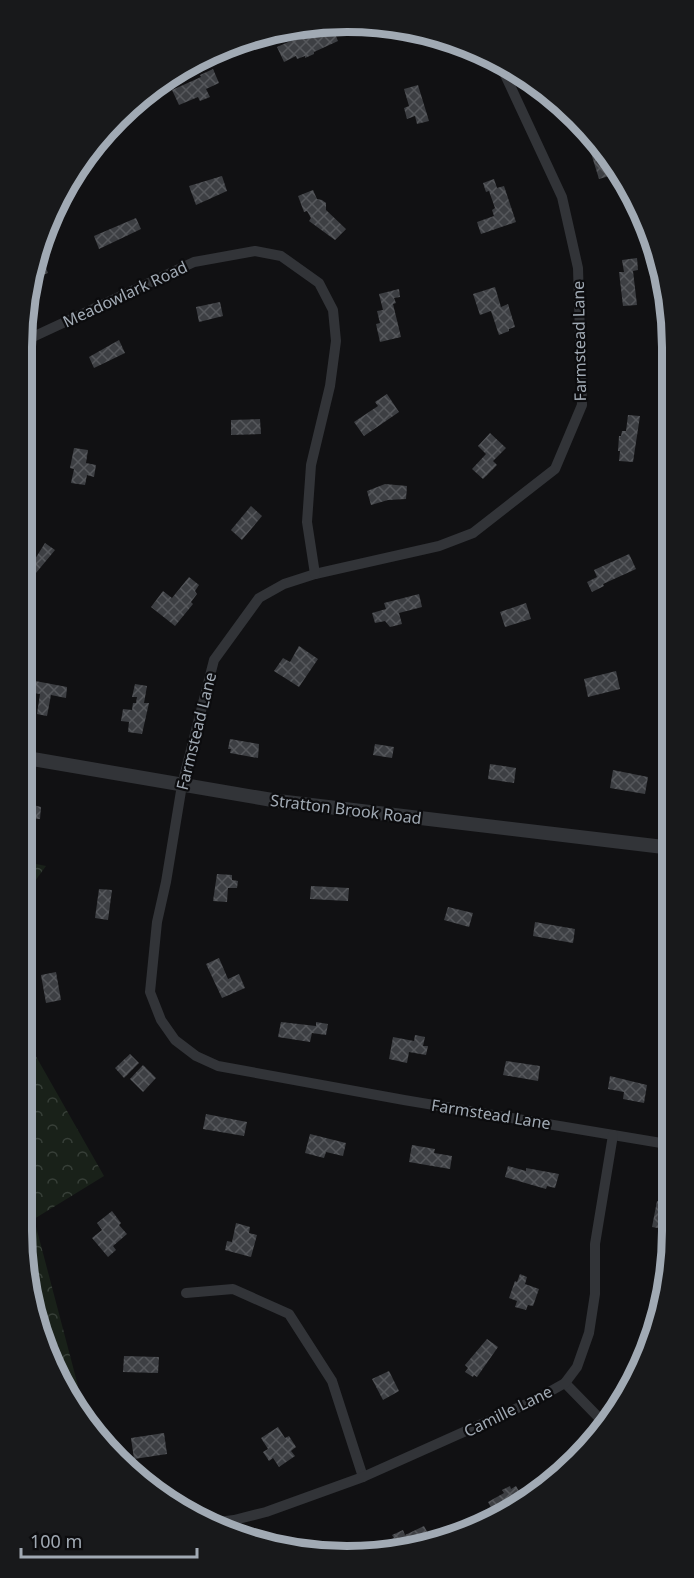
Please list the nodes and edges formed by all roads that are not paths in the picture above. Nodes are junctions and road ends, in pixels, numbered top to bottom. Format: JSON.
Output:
{"nodes":[{"id":1,"x":505,"y":74,"type":"edge"},
{"id":2,"x":32,"y":337,"type":"edge"},
{"id":3,"x":315,"y":574,"type":"junction"},
{"id":4,"x":32,"y":760,"type":"edge"},
{"id":5,"x":182,"y":785,"type":"junction"},
{"id":6,"x":662,"y":847,"type":"edge"},
{"id":7,"x":613,"y":1135,"type":"junction"},
{"id":8,"x":662,"y":1143,"type":"edge"},
{"id":9,"x":186,"y":1293,"type":"dead end"},
{"id":10,"x":565,"y":1383,"type":"junction"},
{"id":11,"x":600,"y":1419,"type":"edge"},
{"id":12,"x":363,"y":1477,"type":"junction"},
{"id":13,"x":224,"y":1521,"type":"edge"}],
"edges":[{"from":1,"to":3,"type":"street","name":"Farmstead Lane"},
{"from":2,"to":3,"type":"street","name":"Meadowlark Road"},
{"from":3,"to":5,"type":"street","name":"Farmstead Lane"},
{"from":4,"to":5,"type":"street","name":"Stratton Brook Road"},
{"from":5,"to":6,"type":"street","name":"Stratton Brook Road"},
{"from":5,"to":7,"type":"street","name":"Farmstead Lane"},
{"from":7,"to":8,"type":"street","name":"Farmstead Lane"},
{"from":7,"to":10,"type":"street","name":"Camille Lane"},
{"from":9,"to":12,"type":"street"},
{"from":10,"to":11,"type":"street"},
{"from":10,"to":12,"type":"street","name":"Camille Lane"},
{"from":12,"to":13,"type":"street","name":"Camille Lane"}]}
